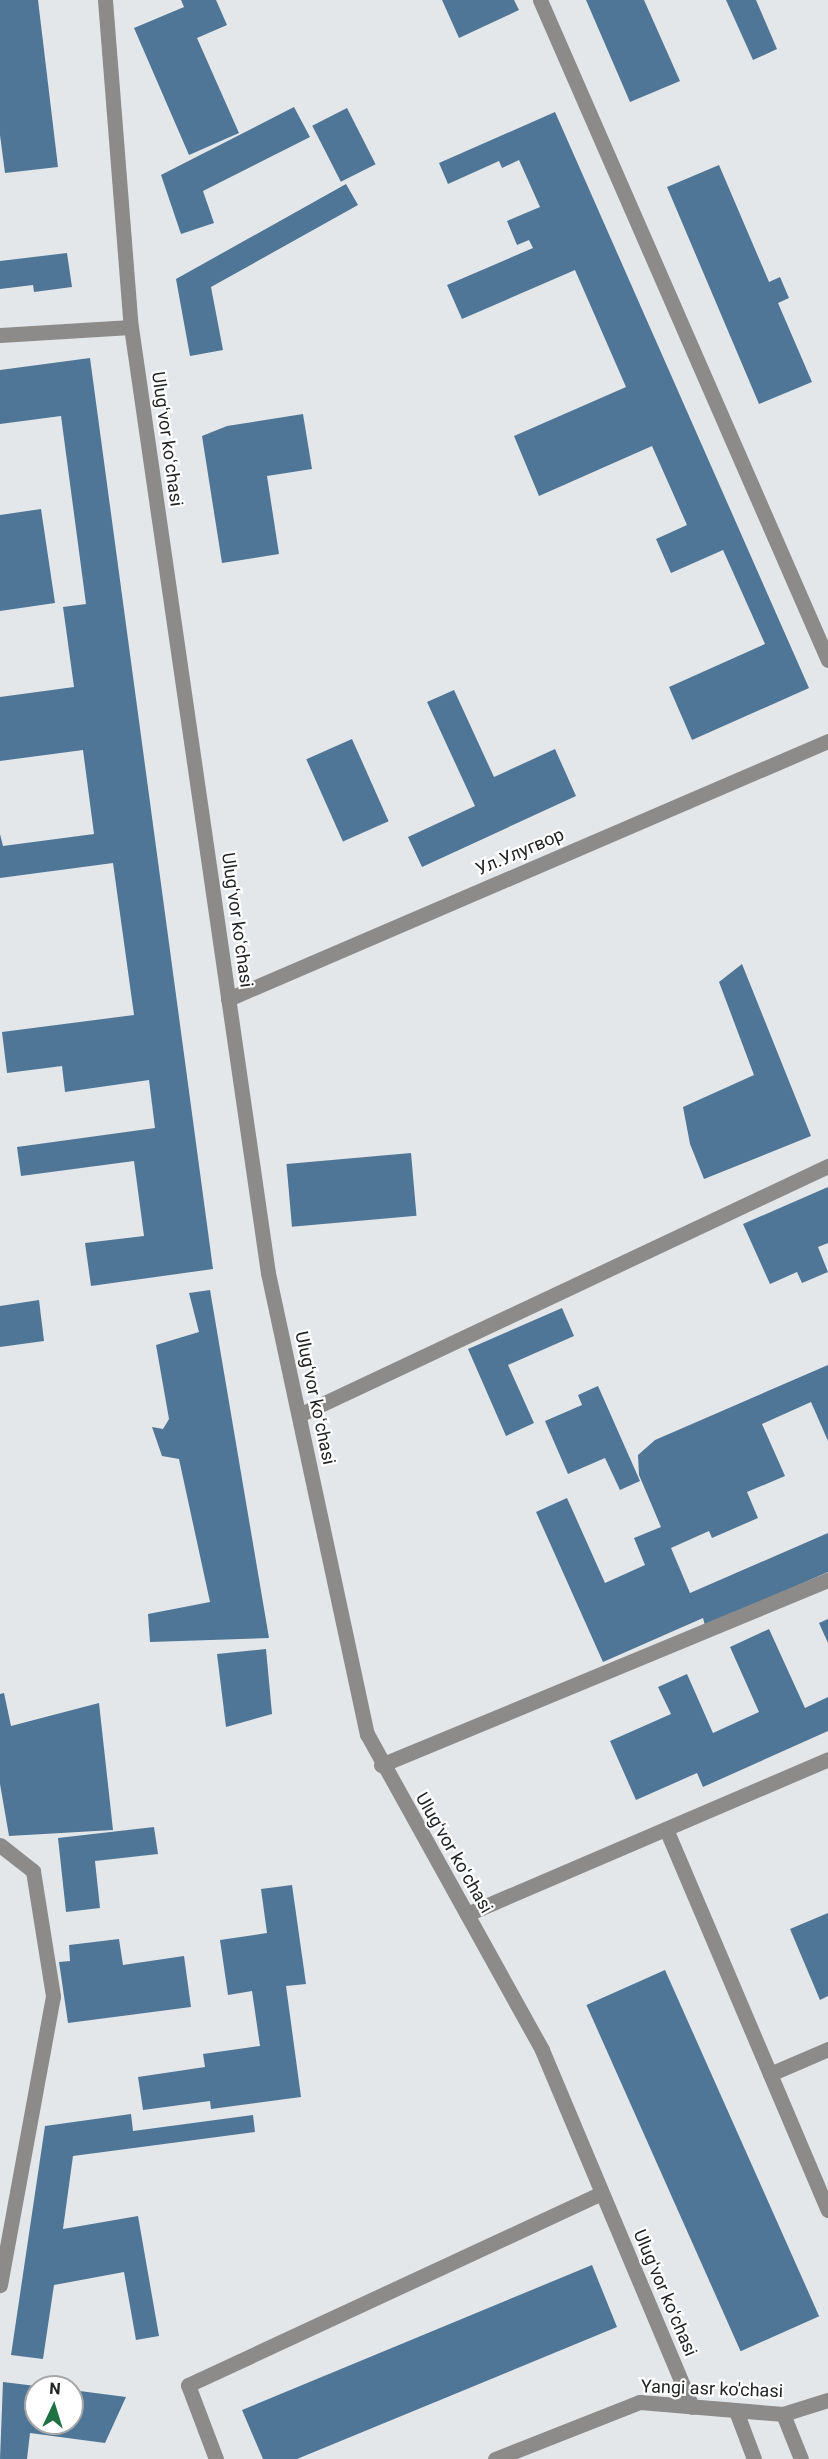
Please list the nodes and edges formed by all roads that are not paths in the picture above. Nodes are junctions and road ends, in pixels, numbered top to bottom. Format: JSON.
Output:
{"nodes":[{"id":1,"x":105,"y":0,"type":"edge"},
{"id":2,"x":540,"y":0,"type":"edge"},
{"id":3,"x":131,"y":327,"type":"junction"},
{"id":4,"x":0,"y":335,"type":"edge"},
{"id":5,"x":828,"y":660,"type":"edge"},
{"id":6,"x":828,"y":741,"type":"edge"},
{"id":7,"x":228,"y":999,"type":"junction"},
{"id":8,"x":828,"y":1166,"type":"edge"},
{"id":9,"x":299,"y":1415,"type":"junction"},
{"id":10,"x":828,"y":1580,"type":"edge"},
{"id":11,"x":828,"y":1759,"type":"edge"},
{"id":12,"x":381,"y":1765,"type":"junction"},
{"id":13,"x":666,"y":1829,"type":"junction"},
{"id":14,"x":0,"y":1845,"type":"edge"},
{"id":15,"x":467,"y":1914,"type":"junction"},
{"id":16,"x":828,"y":2049,"type":"edge"},
{"id":17,"x":770,"y":2074,"type":"junction"},
{"id":18,"x":824,"y":2190,"type":"edge"},
{"id":19,"x":602,"y":2193,"type":"junction"},
{"id":20,"x":828,"y":2210,"type":"edge"},
{"id":21,"x":0,"y":2285,"type":"edge"},
{"id":22,"x":828,"y":2400,"type":"edge"},
{"id":23,"x":692,"y":2407,"type":"junction"},
{"id":24,"x":736,"y":2411,"type":"junction"},
{"id":25,"x":783,"y":2414,"type":"junction"},
{"id":26,"x":216,"y":2459,"type":"edge"},
{"id":27,"x":495,"y":2459,"type":"edge"},
{"id":28,"x":754,"y":2459,"type":"edge"},
{"id":29,"x":801,"y":2459,"type":"edge"}],
"edges":[{"from":1,"to":3,"type":"street","name":"Ulugʻvor koʻchasi"},
{"from":2,"to":5,"type":"street"},
{"from":3,"to":4,"type":"street"},
{"from":3,"to":7,"type":"street","name":"Ulugʻvor koʻchasi"},
{"from":6,"to":7,"type":"street","name":"Ул.Улугвор"},
{"from":7,"to":9,"type":"street","name":"Ulugʻvor koʻchasi"},
{"from":8,"to":9,"type":"street"},
{"from":9,"to":12,"type":"street","name":"Ulugʻvor koʻchasi"},
{"from":10,"to":12,"type":"street"},
{"from":11,"to":13,"type":"street"},
{"from":12,"to":15,"type":"street","name":"Ulugʻvor koʻchasi"},
{"from":13,"to":15,"type":"street"},
{"from":13,"to":17,"type":"street"},
{"from":14,"to":21,"type":"street"},
{"from":15,"to":19,"type":"street","name":"Ulugʻvor koʻchasi"},
{"from":16,"to":17,"type":"street"},
{"from":17,"to":18,"type":"street"},
{"from":18,"to":20,"type":"street"},
{"from":19,"to":23,"type":"street","name":"Ulugʻvor koʻchasi"},
{"from":19,"to":26,"type":"street"},
{"from":22,"to":25,"type":"street","name":"Yangi asr ko'chasi"},
{"from":23,"to":24,"type":"street","name":"Yangi asr ko'chasi"},
{"from":23,"to":27,"type":"street","name":"Yangi asr ko'chasi"},
{"from":24,"to":25,"type":"street","name":"Yangi asr ko'chasi"},
{"from":24,"to":28,"type":"street"},
{"from":25,"to":29,"type":"street"}]}
